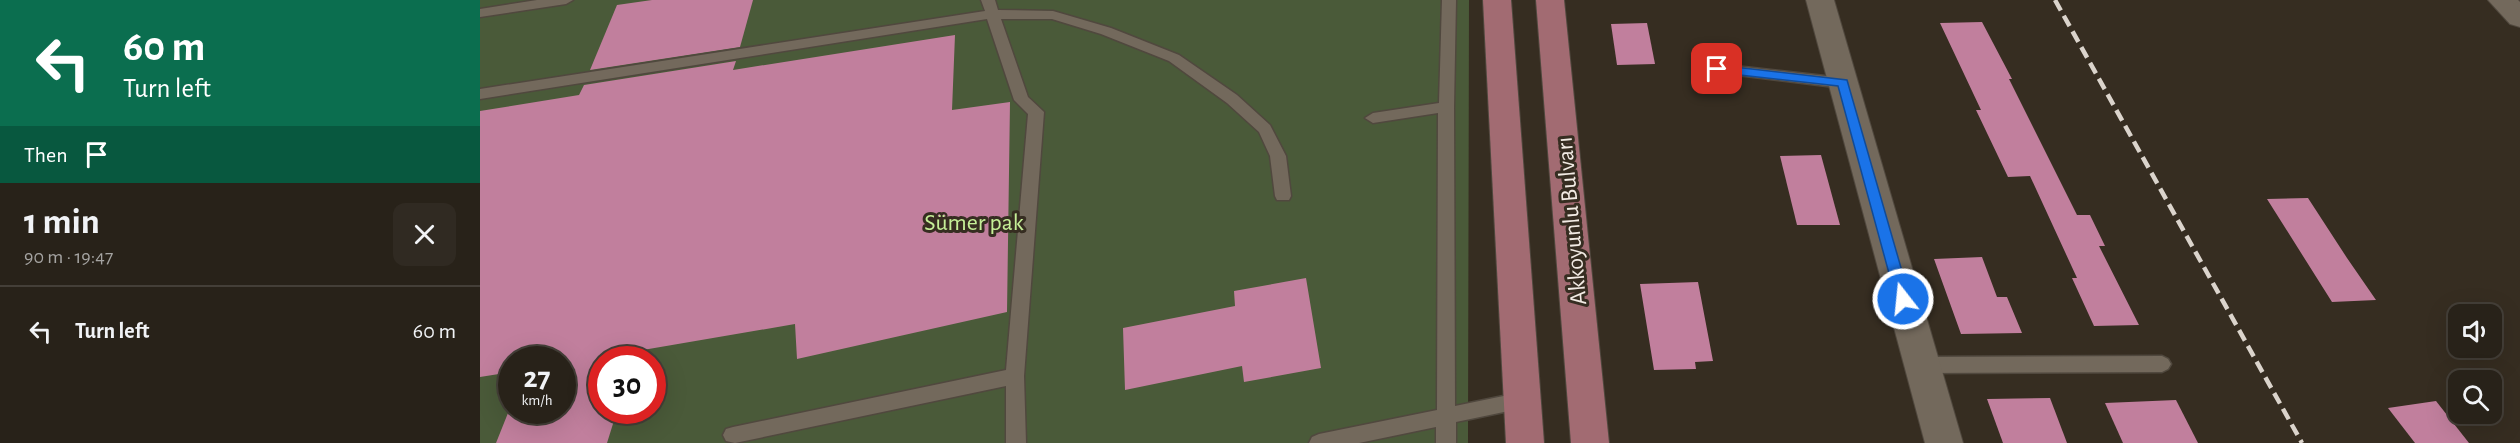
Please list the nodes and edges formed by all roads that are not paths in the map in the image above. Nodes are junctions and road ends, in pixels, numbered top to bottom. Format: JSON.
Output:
{"nodes":[{"id":1,"x":567,"y":0,"type":"edge"},
{"id":2,"x":1449,"y":0,"type":"edge"},
{"id":3,"x":1497,"y":0,"type":"edge"},
{"id":4,"x":1550,"y":0,"type":"edge"},
{"id":5,"x":1821,"y":0,"type":"edge"},
{"id":6,"x":2502,"y":0,"type":"edge"},
{"id":7,"x":991,"y":7,"type":"edge"},
{"id":8,"x":480,"y":13,"type":"edge"},
{"id":9,"x":2520,"y":18,"type":"edge"},
{"id":10,"x":1717,"y":69,"type":"dead end"},
{"id":11,"x":1843,"y":83,"type":"junction"},
{"id":12,"x":480,"y":94,"type":"edge"},
{"id":13,"x":1446,"y":107,"type":"junction"},
{"id":14,"x":1373,"y":118,"type":"dead end"},
{"id":15,"x":1283,"y":196,"type":"dead end"},
{"id":16,"x":2162,"y":364,"type":"dead end"},
{"id":17,"x":1922,"y":365,"type":"junction"},
{"id":18,"x":1014,"y":376,"type":"junction"},
{"id":19,"x":1523,"y":400,"type":"junction"},
{"id":20,"x":1445,"y":416,"type":"junction"},
{"id":21,"x":733,"y":435,"type":"dead end"},
{"id":22,"x":1016,"y":443,"type":"edge"},
{"id":23,"x":1319,"y":443,"type":"edge"},
{"id":24,"x":1446,"y":443,"type":"edge"},
{"id":25,"x":1525,"y":443,"type":"edge"},
{"id":26,"x":1590,"y":443,"type":"edge"},
{"id":27,"x":1944,"y":443,"type":"edge"}],
"edges":[{"from":1,"to":8,"type":"lane"},
{"from":2,"to":13,"type":"lane"},
{"from":3,"to":19,"type":"main road"},
{"from":4,"to":26,"type":"main road","name":"Akkoyunlu Bulvarı"},
{"from":5,"to":11,"type":"street"},
{"from":6,"to":9,"type":"street"},
{"from":7,"to":12,"type":"lane"},
{"from":7,"to":15,"type":"lane"},
{"from":7,"to":18,"type":"lane"},
{"from":10,"to":11,"type":"lane"},
{"from":11,"to":17,"type":"street"},
{"from":13,"to":14,"type":"lane"},
{"from":13,"to":20,"type":"lane"},
{"from":16,"to":17,"type":"lane"},
{"from":17,"to":27,"type":"street"},
{"from":18,"to":21,"type":"lane"},
{"from":18,"to":22,"type":"lane"},
{"from":19,"to":20,"type":"lane"},
{"from":19,"to":25,"type":"main road"},
{"from":20,"to":23,"type":"lane"},
{"from":20,"to":24,"type":"lane"}]}
